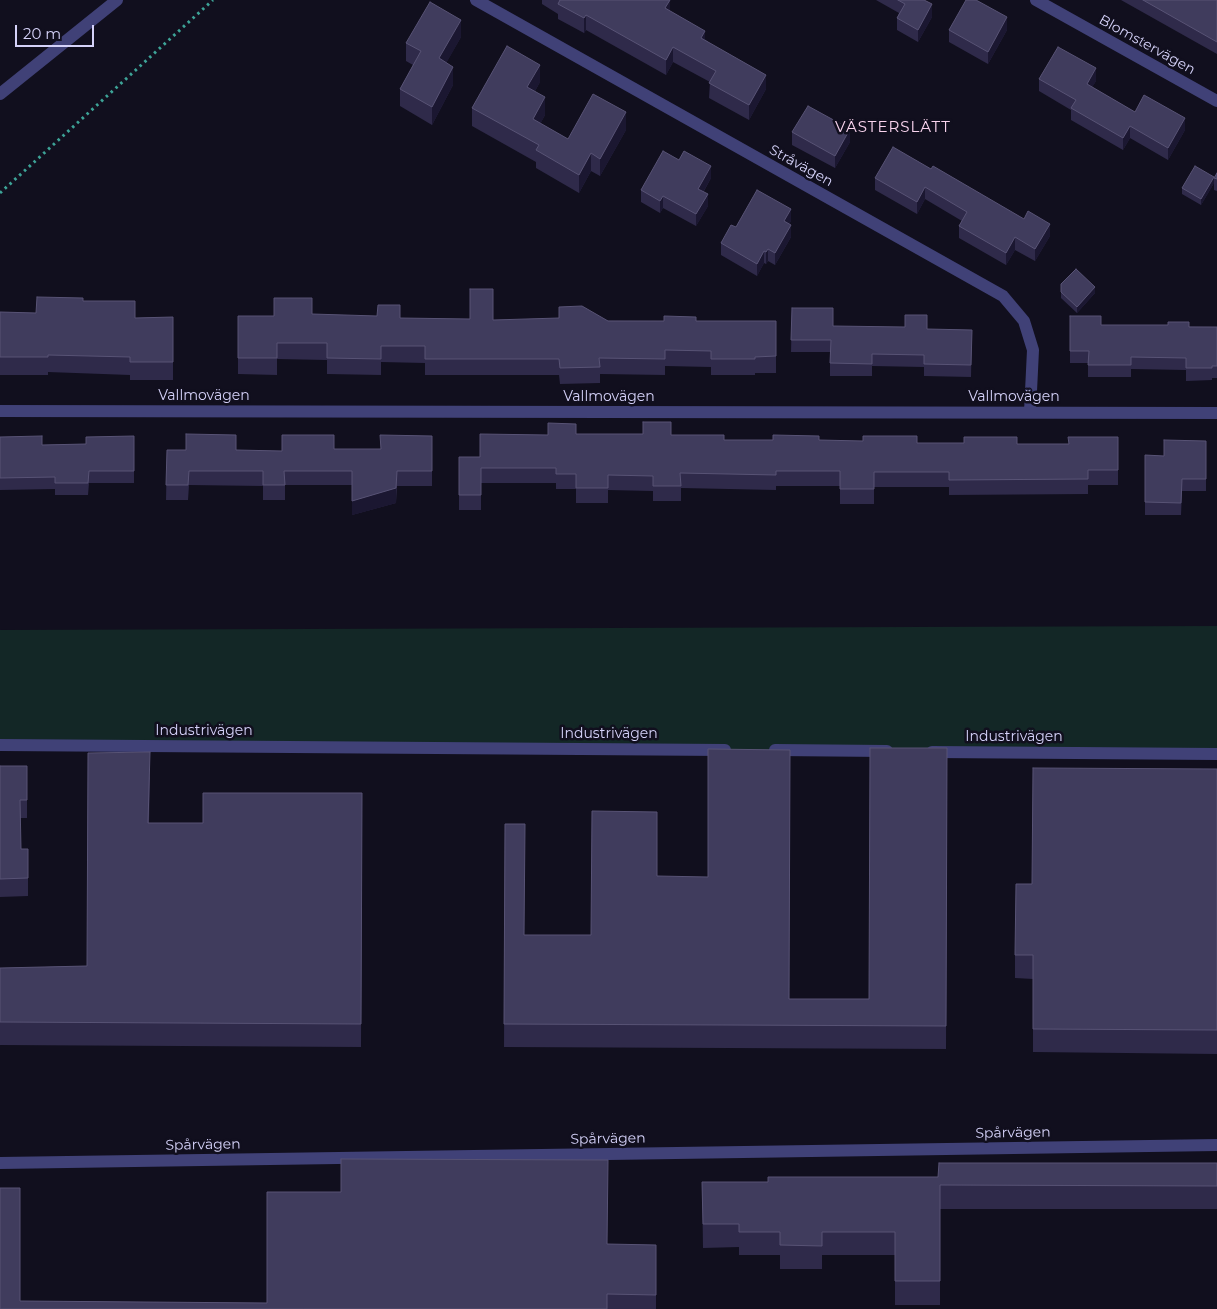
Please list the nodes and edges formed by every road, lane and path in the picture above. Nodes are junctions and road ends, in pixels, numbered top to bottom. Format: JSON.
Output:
{"nodes":[{"id":1,"x":117,"y":0,"type":"edge"},
{"id":2,"x":213,"y":0,"type":"edge"},
{"id":3,"x":476,"y":0,"type":"edge"},
{"id":4,"x":1036,"y":0,"type":"edge"},
{"id":5,"x":0,"y":94,"type":"edge"},
{"id":6,"x":1217,"y":101,"type":"edge"},
{"id":7,"x":0,"y":193,"type":"edge"},
{"id":8,"x":0,"y":411,"type":"edge"},
{"id":9,"x":1030,"y":412,"type":"junction"},
{"id":10,"x":1217,"y":413,"type":"edge"},
{"id":11,"x":0,"y":745,"type":"edge"},
{"id":12,"x":738,"y":750,"type":"edge"},
{"id":13,"x":758,"y":750,"type":"edge"},
{"id":14,"x":898,"y":751,"type":"edge"},
{"id":15,"x":918,"y":752,"type":"edge"},
{"id":16,"x":1217,"y":754,"type":"edge"},
{"id":17,"x":1217,"y":1145,"type":"edge"},
{"id":18,"x":0,"y":1163,"type":"edge"}],
"edges":[{"from":1,"to":5,"type":"street"},
{"from":2,"to":7,"type":"path"},
{"from":3,"to":9,"type":"street","name":"Stråvägen"},
{"from":4,"to":6,"type":"street","name":"Blomstervägen"},
{"from":8,"to":9,"type":"street","name":"Vallmovägen"},
{"from":9,"to":10,"type":"street","name":"Vallmovägen"},
{"from":11,"to":12,"type":"street","name":"Industrivägen"},
{"from":13,"to":14,"type":"street"},
{"from":15,"to":16,"type":"street","name":"Industrivägen"},
{"from":17,"to":18,"type":"street","name":"Spårvägen"}]}
